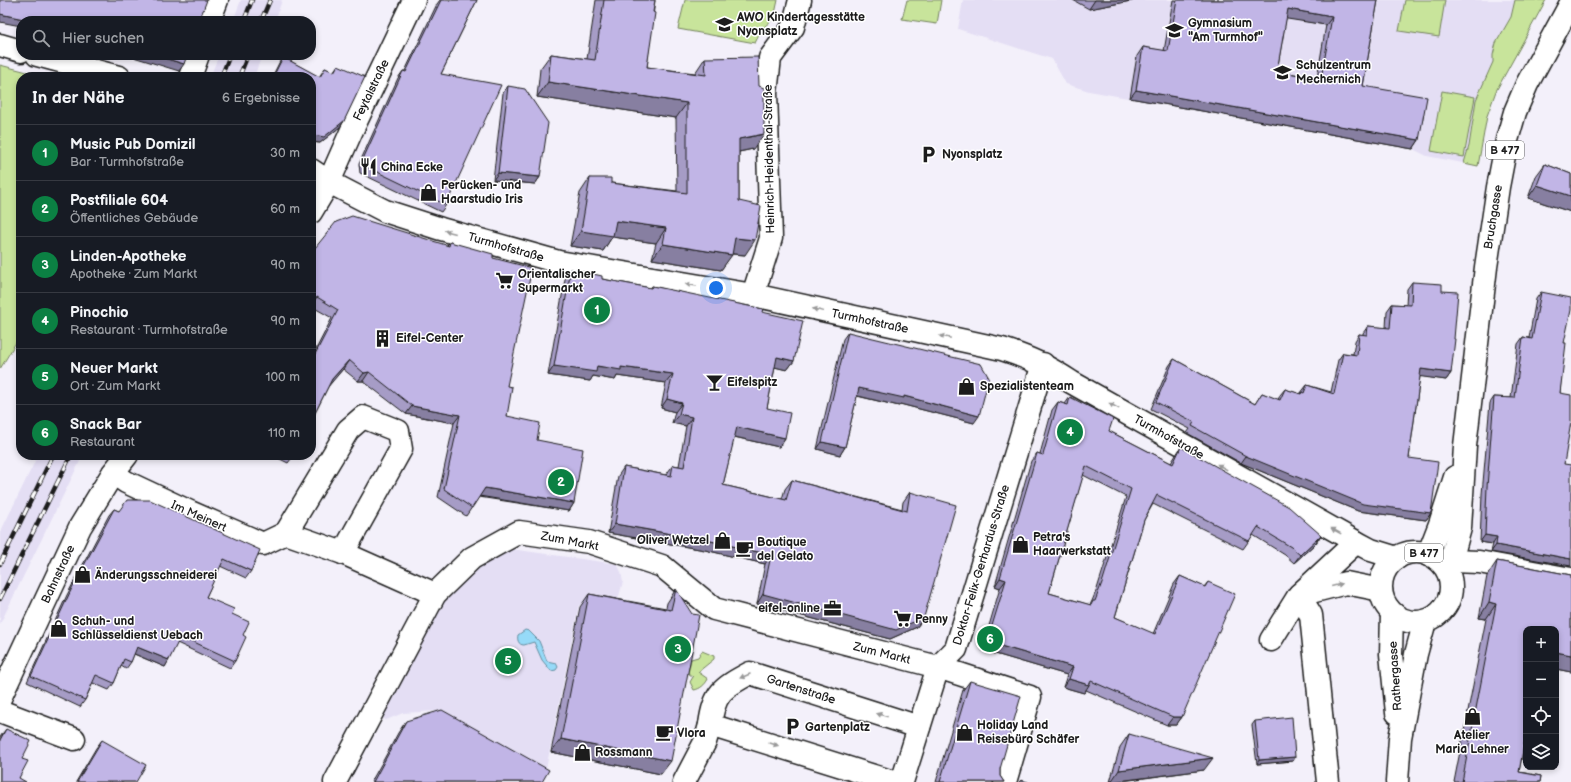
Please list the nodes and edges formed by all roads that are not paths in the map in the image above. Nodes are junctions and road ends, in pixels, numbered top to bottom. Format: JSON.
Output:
{"nodes":[{"id":1,"x":217,"y":0,"type":"edge"},
{"id":2,"x":414,"y":0,"type":"edge"},
{"id":3,"x":800,"y":0,"type":"edge"},
{"id":4,"x":1571,"y":3,"type":"edge"},
{"id":5,"x":212,"y":16,"type":"edge"},
{"id":6,"x":0,"y":45,"type":"edge"},
{"id":7,"x":16,"y":50,"type":"edge"},
{"id":8,"x":56,"y":60,"type":"edge"},
{"id":9,"x":196,"y":60,"type":"edge"},
{"id":10,"x":100,"y":72,"type":"edge"},
{"id":11,"x":192,"y":72,"type":"edge"},
{"id":12,"x":316,"y":173,"type":"edge"},
{"id":13,"x":329,"y":182,"type":"junction"},
{"id":14,"x":316,"y":204,"type":"edge"},
{"id":15,"x":753,"y":295,"type":"junction"},
{"id":16,"x":1043,"y":364,"type":"junction"},
{"id":17,"x":1464,"y":446,"type":"junction"},
{"id":18,"x":123,"y":460,"type":"edge"},
{"id":19,"x":113,"y":473,"type":"junction"},
{"id":20,"x":286,"y":533,"type":"junction"},
{"id":21,"x":1356,"y":542,"type":"junction"},
{"id":22,"x":343,"y":553,"type":"junction"},
{"id":23,"x":1428,"y":555,"type":"junction"},
{"id":24,"x":1397,"y":558,"type":"junction"},
{"id":25,"x":1449,"y":566,"type":"junction"},
{"id":26,"x":1571,"y":579,"type":"edge"},
{"id":27,"x":1381,"y":590,"type":"junction"},
{"id":28,"x":435,"y":594,"type":"junction"},
{"id":29,"x":1299,"y":595,"type":"junction"},
{"id":30,"x":1392,"y":613,"type":"junction"},
{"id":31,"x":1425,"y":621,"type":"junction"},
{"id":32,"x":1271,"y":640,"type":"dead end"},
{"id":33,"x":938,"y":667,"type":"junction"},
{"id":34,"x":0,"y":698,"type":"edge"},
{"id":35,"x":0,"y":712,"type":"edge"},
{"id":36,"x":710,"y":725,"type":"junction"},
{"id":37,"x":919,"y":727,"type":"junction"},
{"id":38,"x":1400,"y":738,"type":"junction"},
{"id":39,"x":74,"y":739,"type":"dead end"},
{"id":40,"x":335,"y":782,"type":"edge"},
{"id":41,"x":684,"y":782,"type":"edge"},
{"id":42,"x":893,"y":782,"type":"edge"},
{"id":43,"x":902,"y":782,"type":"edge"},
{"id":44,"x":1005,"y":782,"type":"edge"},
{"id":45,"x":1328,"y":782,"type":"edge"},
{"id":46,"x":1397,"y":782,"type":"edge"}],
"edges":[{"from":1,"to":5,"type":"street"},
{"from":2,"to":13,"type":"street","name":"Feytalstraße"},
{"from":3,"to":15,"type":"street","name":"Heinrich-Heidenthal-Straße"},
{"from":4,"to":17,"type":"street","name":"Bruchgasse","number":"B 477"},
{"from":6,"to":7,"type":"street"},
{"from":8,"to":10,"type":"street"},
{"from":9,"to":11,"type":"street"},
{"from":12,"to":13,"type":"street","name":"Turmhofstraße"},
{"from":13,"to":14,"type":"street"},
{"from":15,"to":13,"type":"street","name":"Turmhofstraße","one_way":true},
{"from":16,"to":15,"type":"street","name":"Turmhofstraße","one_way":true},
{"from":21,"to":16,"type":"street","name":"Turmhofstraße","one_way":true},
{"from":16,"to":33,"type":"street","name":"Doktor-Felix-Gerhardus-Straße"},
{"from":17,"to":23,"type":"street","name":"Bruchgasse","number":"B 477"},
{"from":17,"to":25,"type":"street","name":"Bruchgasse","number":"B 477"},
{"from":18,"to":19,"type":"street","name":"Bahnstraße"},
{"from":19,"to":20,"type":"street","name":"Im Meinert"},
{"from":19,"to":34,"type":"street","name":"Bahnstraße"},
{"from":20,"to":22,"type":"street"},
{"from":20,"to":22,"type":"street"},
{"from":21,"to":24,"type":"street","name":"Turmhofstraße"},
{"from":21,"to":29,"type":"street"},
{"from":22,"to":28,"type":"street"},
{"from":23,"to":24,"type":"street","number":"B 477"},
{"from":23,"to":25,"type":"street","number":"B 477"},
{"from":24,"to":27,"type":"street","number":"B 477"},
{"from":25,"to":26,"type":"street"},
{"from":25,"to":31,"type":"street","number":"B 477"},
{"from":29,"to":27,"type":"street","one_way":true},
{"from":27,"to":30,"type":"street"},
{"from":28,"to":33,"type":"street","name":"Zum Markt"},
{"from":28,"to":40,"type":"street","name":"Zum Markt"},
{"from":29,"to":32,"type":"street"},
{"from":29,"to":45,"type":"street"},
{"from":30,"to":31,"type":"street"},
{"from":30,"to":38,"type":"street","name":"Rathergasse"},
{"from":31,"to":38,"type":"street","name":"Rathergasse"},
{"from":33,"to":37,"type":"street","name":"Doktor-Felix-Gerhardus-Straße"},
{"from":33,"to":44,"type":"street","name":"Zum Markt"},
{"from":35,"to":39,"type":"street"},
{"from":37,"to":36,"type":"street","name":"Gartenstraße","one_way":true},
{"from":36,"to":41,"type":"street","name":"Gartenstraße"},
{"from":36,"to":42,"type":"street","one_way":true},
{"from":37,"to":43,"type":"street","name":"Doktor-Felix-Gerhardus-Straße"},
{"from":38,"to":46,"type":"street","name":"Rathergasse"}]}
